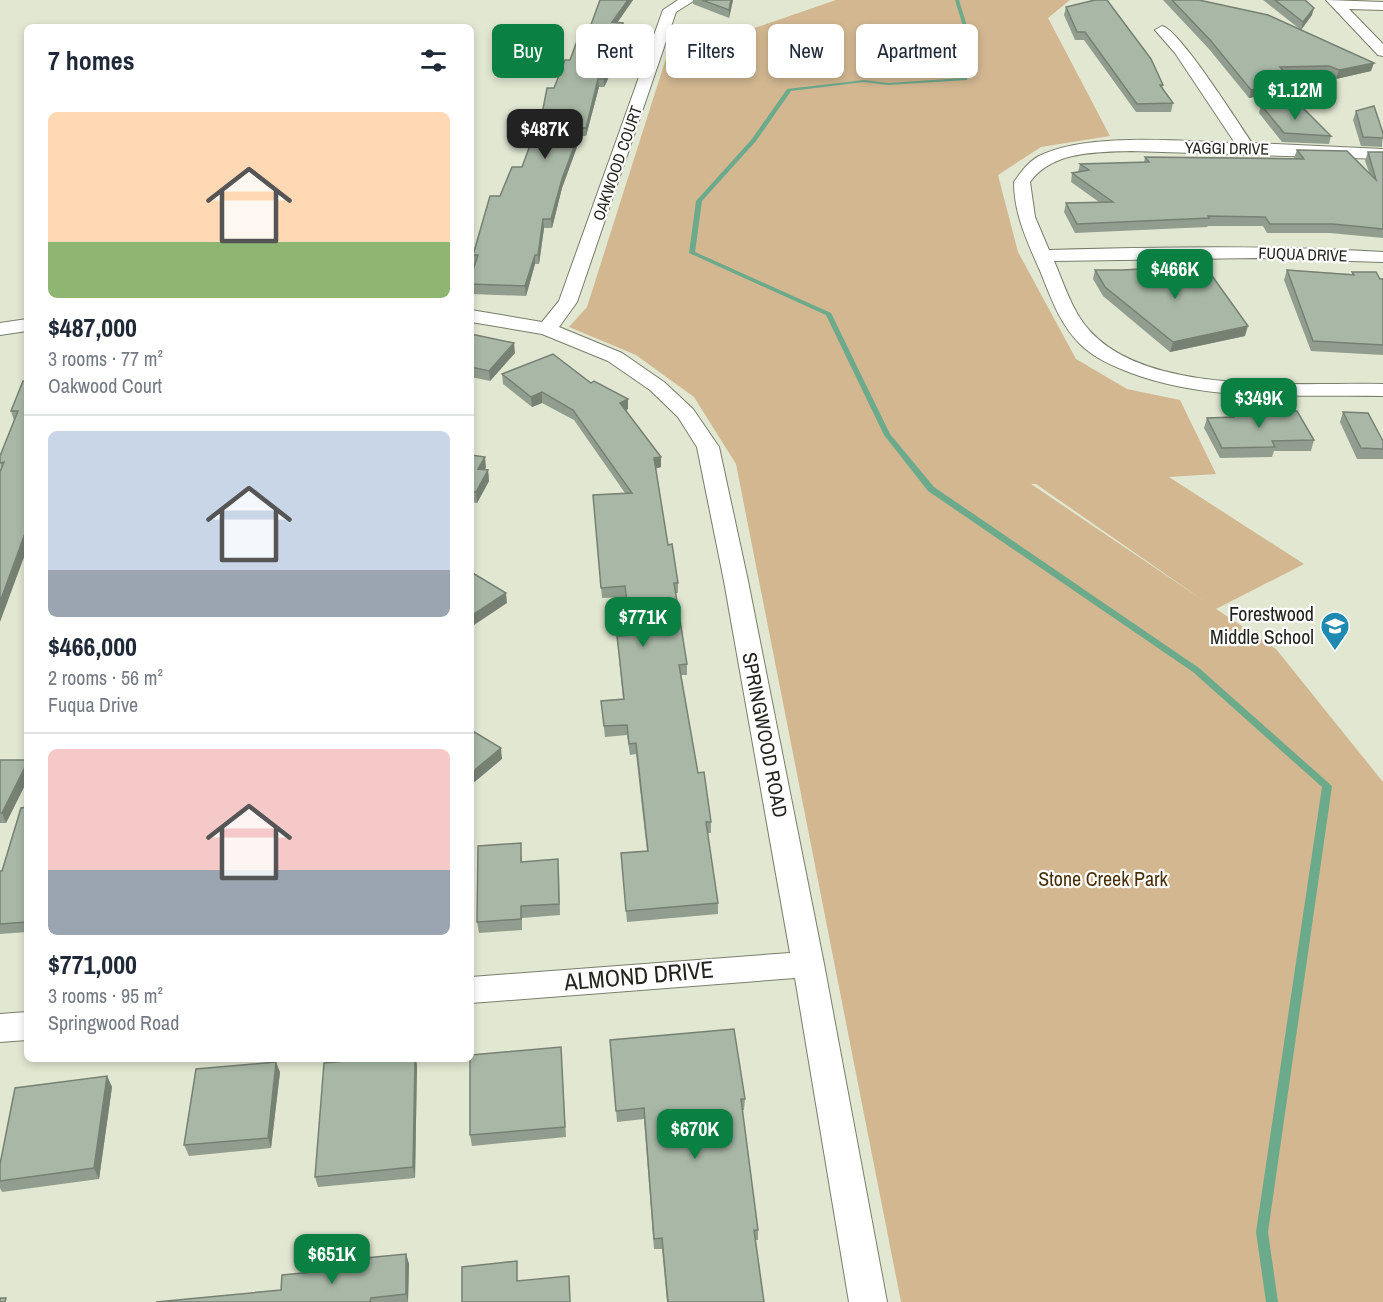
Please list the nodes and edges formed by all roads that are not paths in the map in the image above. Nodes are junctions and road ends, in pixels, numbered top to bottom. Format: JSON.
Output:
{"nodes":[{"id":1,"x":688,"y":0,"type":"edge"},
{"id":2,"x":1334,"y":2,"type":"edge"},
{"id":3,"x":1383,"y":6,"type":"edge"},
{"id":4,"x":1162,"y":30,"type":"dead end"},
{"id":5,"x":1383,"y":52,"type":"edge"},
{"id":6,"x":1246,"y":147,"type":"junction"},
{"id":7,"x":1383,"y":154,"type":"edge"},
{"id":8,"x":1042,"y":256,"type":"junction"},
{"id":9,"x":1383,"y":257,"type":"edge"},
{"id":10,"x":474,"y":317,"type":"edge"},
{"id":11,"x":24,"y":326,"type":"edge"},
{"id":12,"x":0,"y":329,"type":"edge"},
{"id":13,"x":548,"y":329,"type":"junction"},
{"id":14,"x":1383,"y":390,"type":"edge"},
{"id":15,"x":808,"y":964,"type":"junction"},
{"id":16,"x":474,"y":990,"type":"edge"},
{"id":17,"x":24,"y":1026,"type":"edge"},
{"id":18,"x":0,"y":1028,"type":"edge"},
{"id":19,"x":868,"y":1302,"type":"edge"}],
"edges":[{"from":1,"to":13,"type":"street","name":"OAKWOOD COURT"},
{"from":2,"to":3,"type":"street"},
{"from":2,"to":5,"type":"street"},
{"from":4,"to":6,"type":"street"},
{"from":6,"to":7,"type":"street","name":"YAGGI DRIVE"},
{"from":6,"to":8,"type":"street","name":"YAGGI DRIVE"},
{"from":8,"to":9,"type":"street","name":"FUQUA DRIVE"},
{"from":8,"to":14,"type":"street","name":"YAGGI DRIVE"},
{"from":10,"to":13,"type":"street","name":"SPRINGWOOD ROAD"},
{"from":11,"to":12,"type":"street"},
{"from":13,"to":15,"type":"street","name":"SPRINGWOOD ROAD"},
{"from":15,"to":16,"type":"street","name":"ALMOND DRIVE"},
{"from":15,"to":19,"type":"street","name":"SPRINGWOOD ROAD"},
{"from":17,"to":18,"type":"street"}]}
